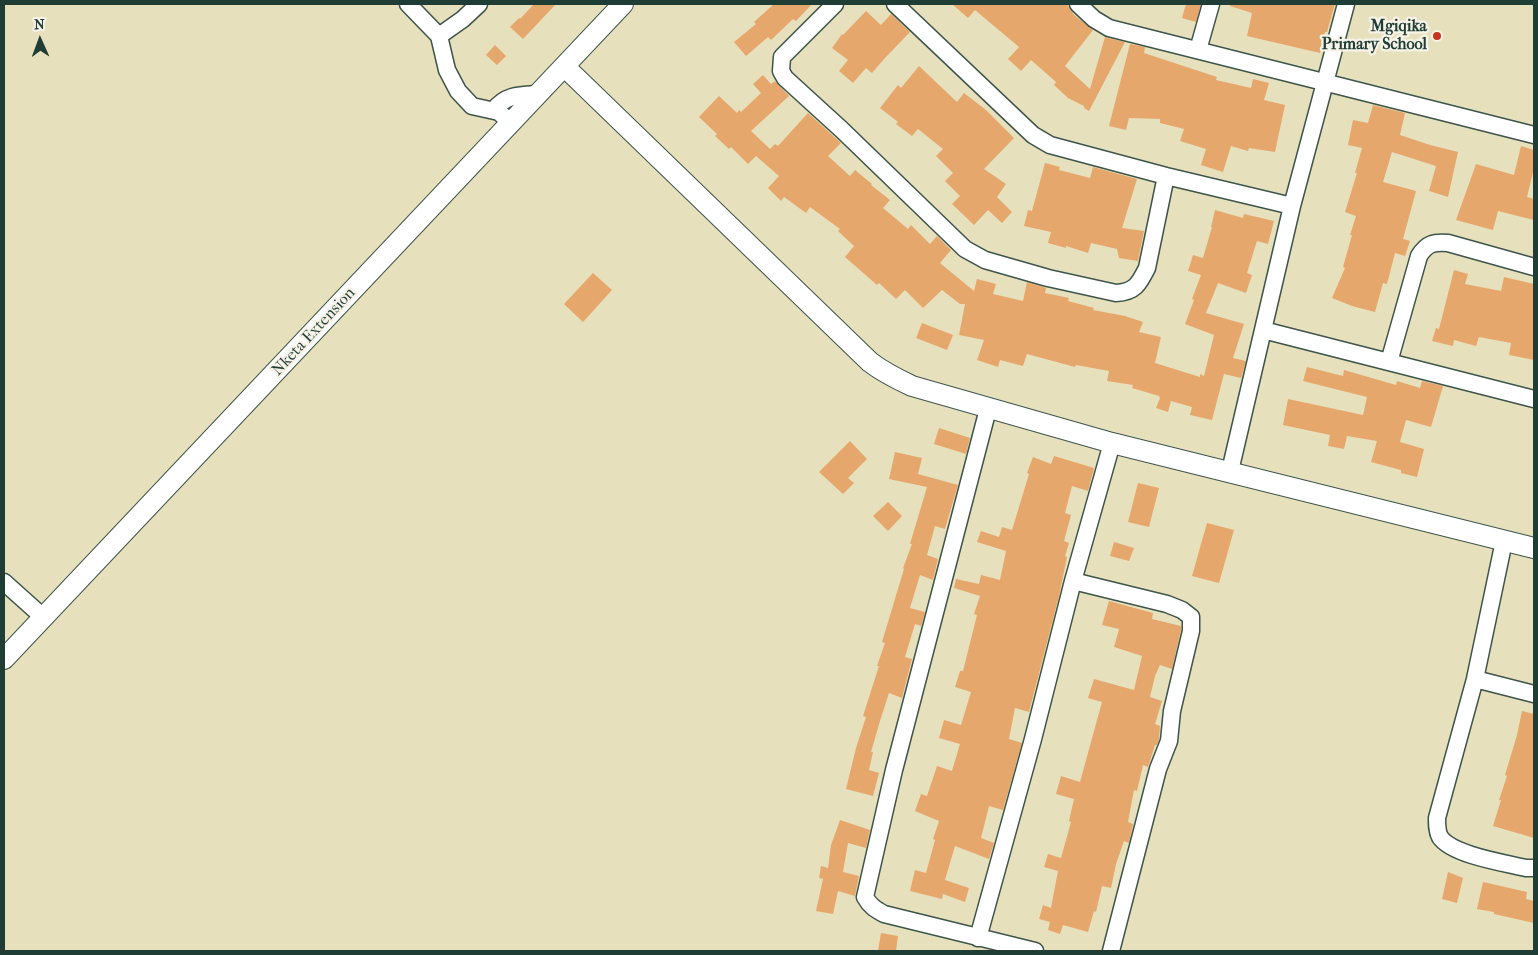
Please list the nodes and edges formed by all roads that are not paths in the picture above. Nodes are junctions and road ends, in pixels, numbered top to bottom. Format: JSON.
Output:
{"nodes":[{"id":1,"x":408,"y":4,"type":"edge"},
{"id":2,"x":479,"y":4,"type":"edge"},
{"id":3,"x":624,"y":4,"type":"edge"},
{"id":4,"x":835,"y":4,"type":"edge"},
{"id":5,"x":895,"y":4,"type":"edge"},
{"id":6,"x":1078,"y":4,"type":"edge"},
{"id":7,"x":1210,"y":4,"type":"edge"},
{"id":8,"x":1346,"y":4,"type":"edge"},
{"id":9,"x":439,"y":36,"type":"junction"},
{"id":10,"x":1198,"y":50,"type":"junction"},
{"id":11,"x":565,"y":67,"type":"junction"},
{"id":12,"x":1326,"y":82,"type":"junction"},
{"id":13,"x":539,"y":94,"type":"junction"},
{"id":14,"x":494,"y":110,"type":"junction"},
{"id":15,"x":511,"y":123,"type":"junction"},
{"id":16,"x":1534,"y":135,"type":"edge"},
{"id":17,"x":1166,"y":176,"type":"junction"},
{"id":18,"x":1292,"y":206,"type":"junction"},
{"id":19,"x":1534,"y":266,"type":"edge"},
{"id":20,"x":1263,"y":330,"type":"junction"},
{"id":21,"x":1389,"y":362,"type":"junction"},
{"id":22,"x":1534,"y":399,"type":"edge"},
{"id":23,"x":988,"y":409,"type":"junction"},
{"id":24,"x":1112,"y":442,"type":"junction"},
{"id":25,"x":1230,"y":471,"type":"junction"},
{"id":26,"x":1504,"y":541,"type":"junction"},
{"id":27,"x":1534,"y":548,"type":"edge"},
{"id":28,"x":1073,"y":581,"type":"junction"},
{"id":29,"x":4,"y":582,"type":"edge"},
{"id":30,"x":43,"y":617,"type":"junction"},
{"id":31,"x":4,"y":659,"type":"edge"},
{"id":32,"x":1475,"y":679,"type":"junction"},
{"id":33,"x":1534,"y":694,"type":"edge"},
{"id":34,"x":1534,"y":868,"type":"edge"},
{"id":35,"x":978,"y":938,"type":"junction"},
{"id":36,"x":1035,"y":951,"type":"edge"},
{"id":37,"x":1110,"y":951,"type":"edge"}],
"edges":[{"from":1,"to":9,"type":"street"},
{"from":2,"to":9,"type":"street"},
{"from":3,"to":11,"type":"street","name":"Nketa Extension"},
{"from":4,"to":17,"type":"street"},
{"from":5,"to":17,"type":"street"},
{"from":6,"to":10,"type":"street"},
{"from":7,"to":10,"type":"street"},
{"from":8,"to":12,"type":"street"},
{"from":9,"to":14,"type":"street"},
{"from":10,"to":12,"type":"street"},
{"from":11,"to":13,"type":"street","name":"Nketa Extension"},
{"from":11,"to":23,"type":"street"},
{"from":12,"to":16,"type":"street"},
{"from":12,"to":18,"type":"street"},
{"from":13,"to":14,"type":"street"},
{"from":13,"to":15,"type":"street","name":"Nketa Extension"},
{"from":14,"to":15,"type":"street"},
{"from":15,"to":30,"type":"street","name":"Nketa Extension"},
{"from":17,"to":18,"type":"street"},
{"from":18,"to":20,"type":"street"},
{"from":19,"to":21,"type":"street"},
{"from":20,"to":21,"type":"street"},
{"from":20,"to":25,"type":"street"},
{"from":21,"to":22,"type":"street"},
{"from":23,"to":24,"type":"street"},
{"from":23,"to":35,"type":"street"},
{"from":24,"to":25,"type":"street"},
{"from":24,"to":28,"type":"street"},
{"from":25,"to":26,"type":"street"},
{"from":26,"to":27,"type":"street"},
{"from":26,"to":32,"type":"street"},
{"from":28,"to":35,"type":"street"},
{"from":28,"to":37,"type":"street"},
{"from":29,"to":30,"type":"street"},
{"from":30,"to":31,"type":"street","name":"Nketa Extension"},
{"from":32,"to":33,"type":"street"},
{"from":32,"to":34,"type":"street"},
{"from":35,"to":36,"type":"street"}]}
